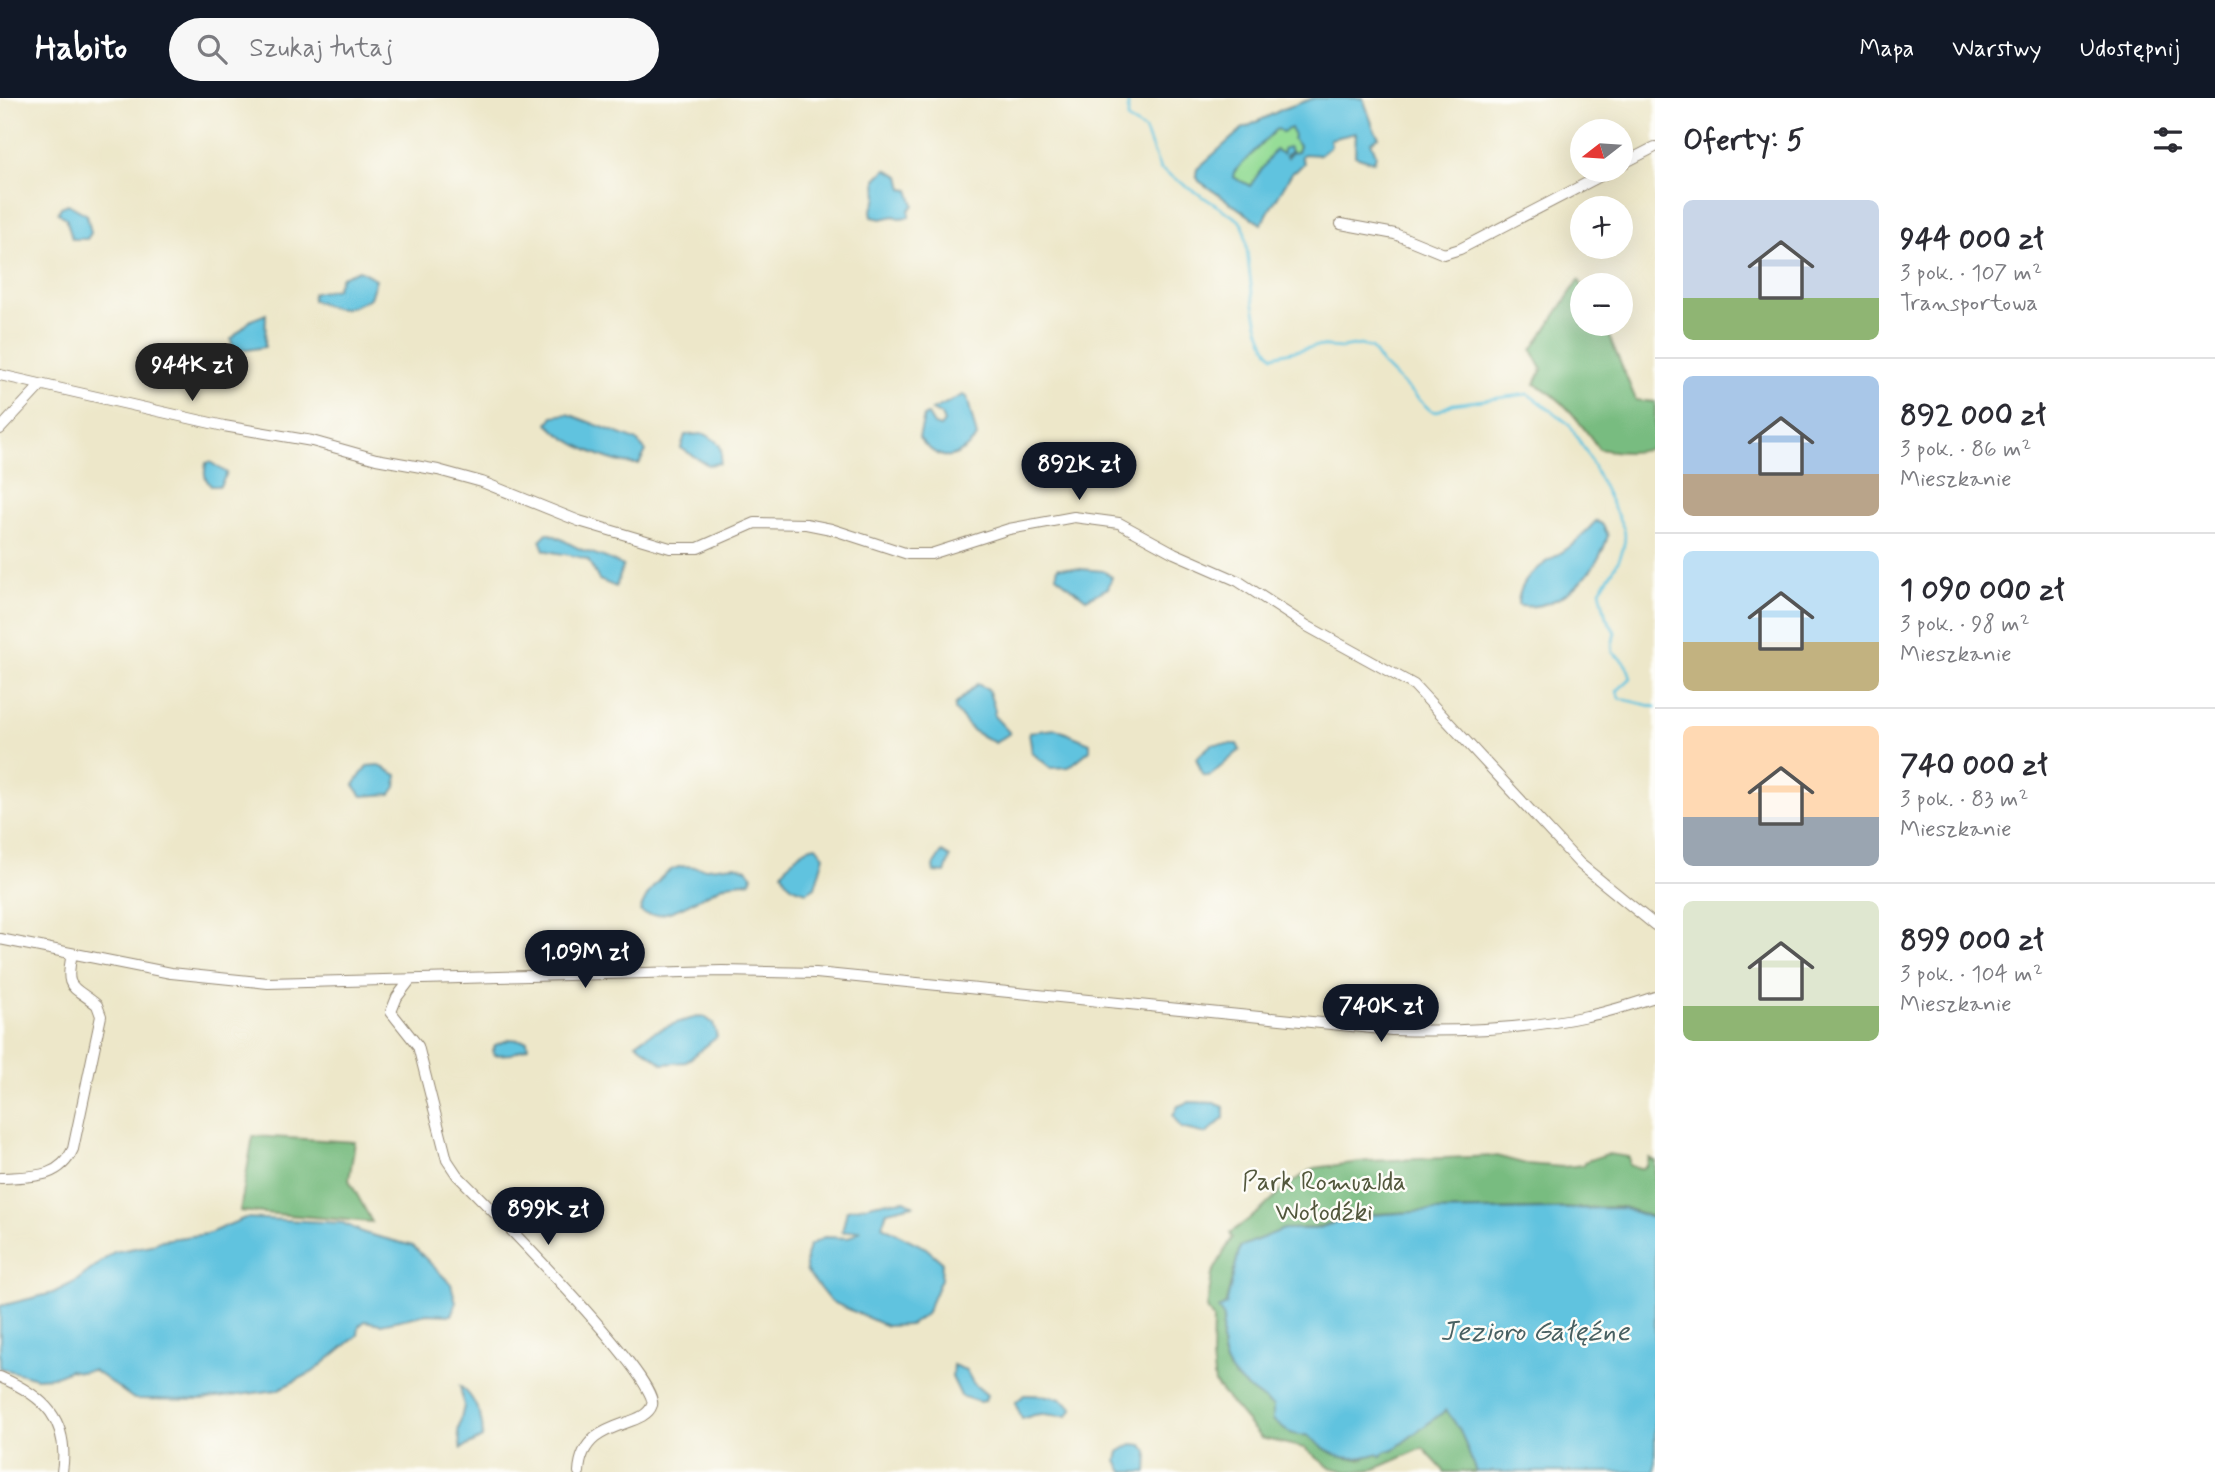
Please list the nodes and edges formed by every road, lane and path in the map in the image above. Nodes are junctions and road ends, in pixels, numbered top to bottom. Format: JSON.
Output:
{"nodes":[{"id":1,"x":1655,"y":147,"type":"edge"},
{"id":2,"x":1633,"y":158,"type":"edge"},
{"id":3,"x":1589,"y":182,"type":"edge"},
{"id":4,"x":1341,"y":224,"type":"dead end"},
{"id":5,"x":0,"y":376,"type":"edge"},
{"id":6,"x":41,"y":384,"type":"junction"},
{"id":7,"x":0,"y":429,"type":"edge"},
{"id":8,"x":1655,"y":925,"type":"edge"},
{"id":9,"x":0,"y":939,"type":"edge"},
{"id":10,"x":72,"y":954,"type":"junction"},
{"id":11,"x":410,"y":979,"type":"junction"},
{"id":12,"x":1655,"y":997,"type":"edge"},
{"id":13,"x":0,"y":1178,"type":"edge"},
{"id":14,"x":0,"y":1377,"type":"edge"},
{"id":15,"x":62,"y":1472,"type":"edge"},
{"id":16,"x":579,"y":1472,"type":"edge"}],
"edges":[{"from":1,"to":2,"type":"street"},
{"from":3,"to":4,"type":"street"},
{"from":5,"to":6,"type":"street"},
{"from":6,"to":7,"type":"street"},
{"from":6,"to":8,"type":"street"},
{"from":9,"to":10,"type":"street"},
{"from":10,"to":11,"type":"street"},
{"from":10,"to":13,"type":"street"},
{"from":11,"to":12,"type":"street"},
{"from":11,"to":16,"type":"street"},
{"from":14,"to":15,"type":"street"}]}
